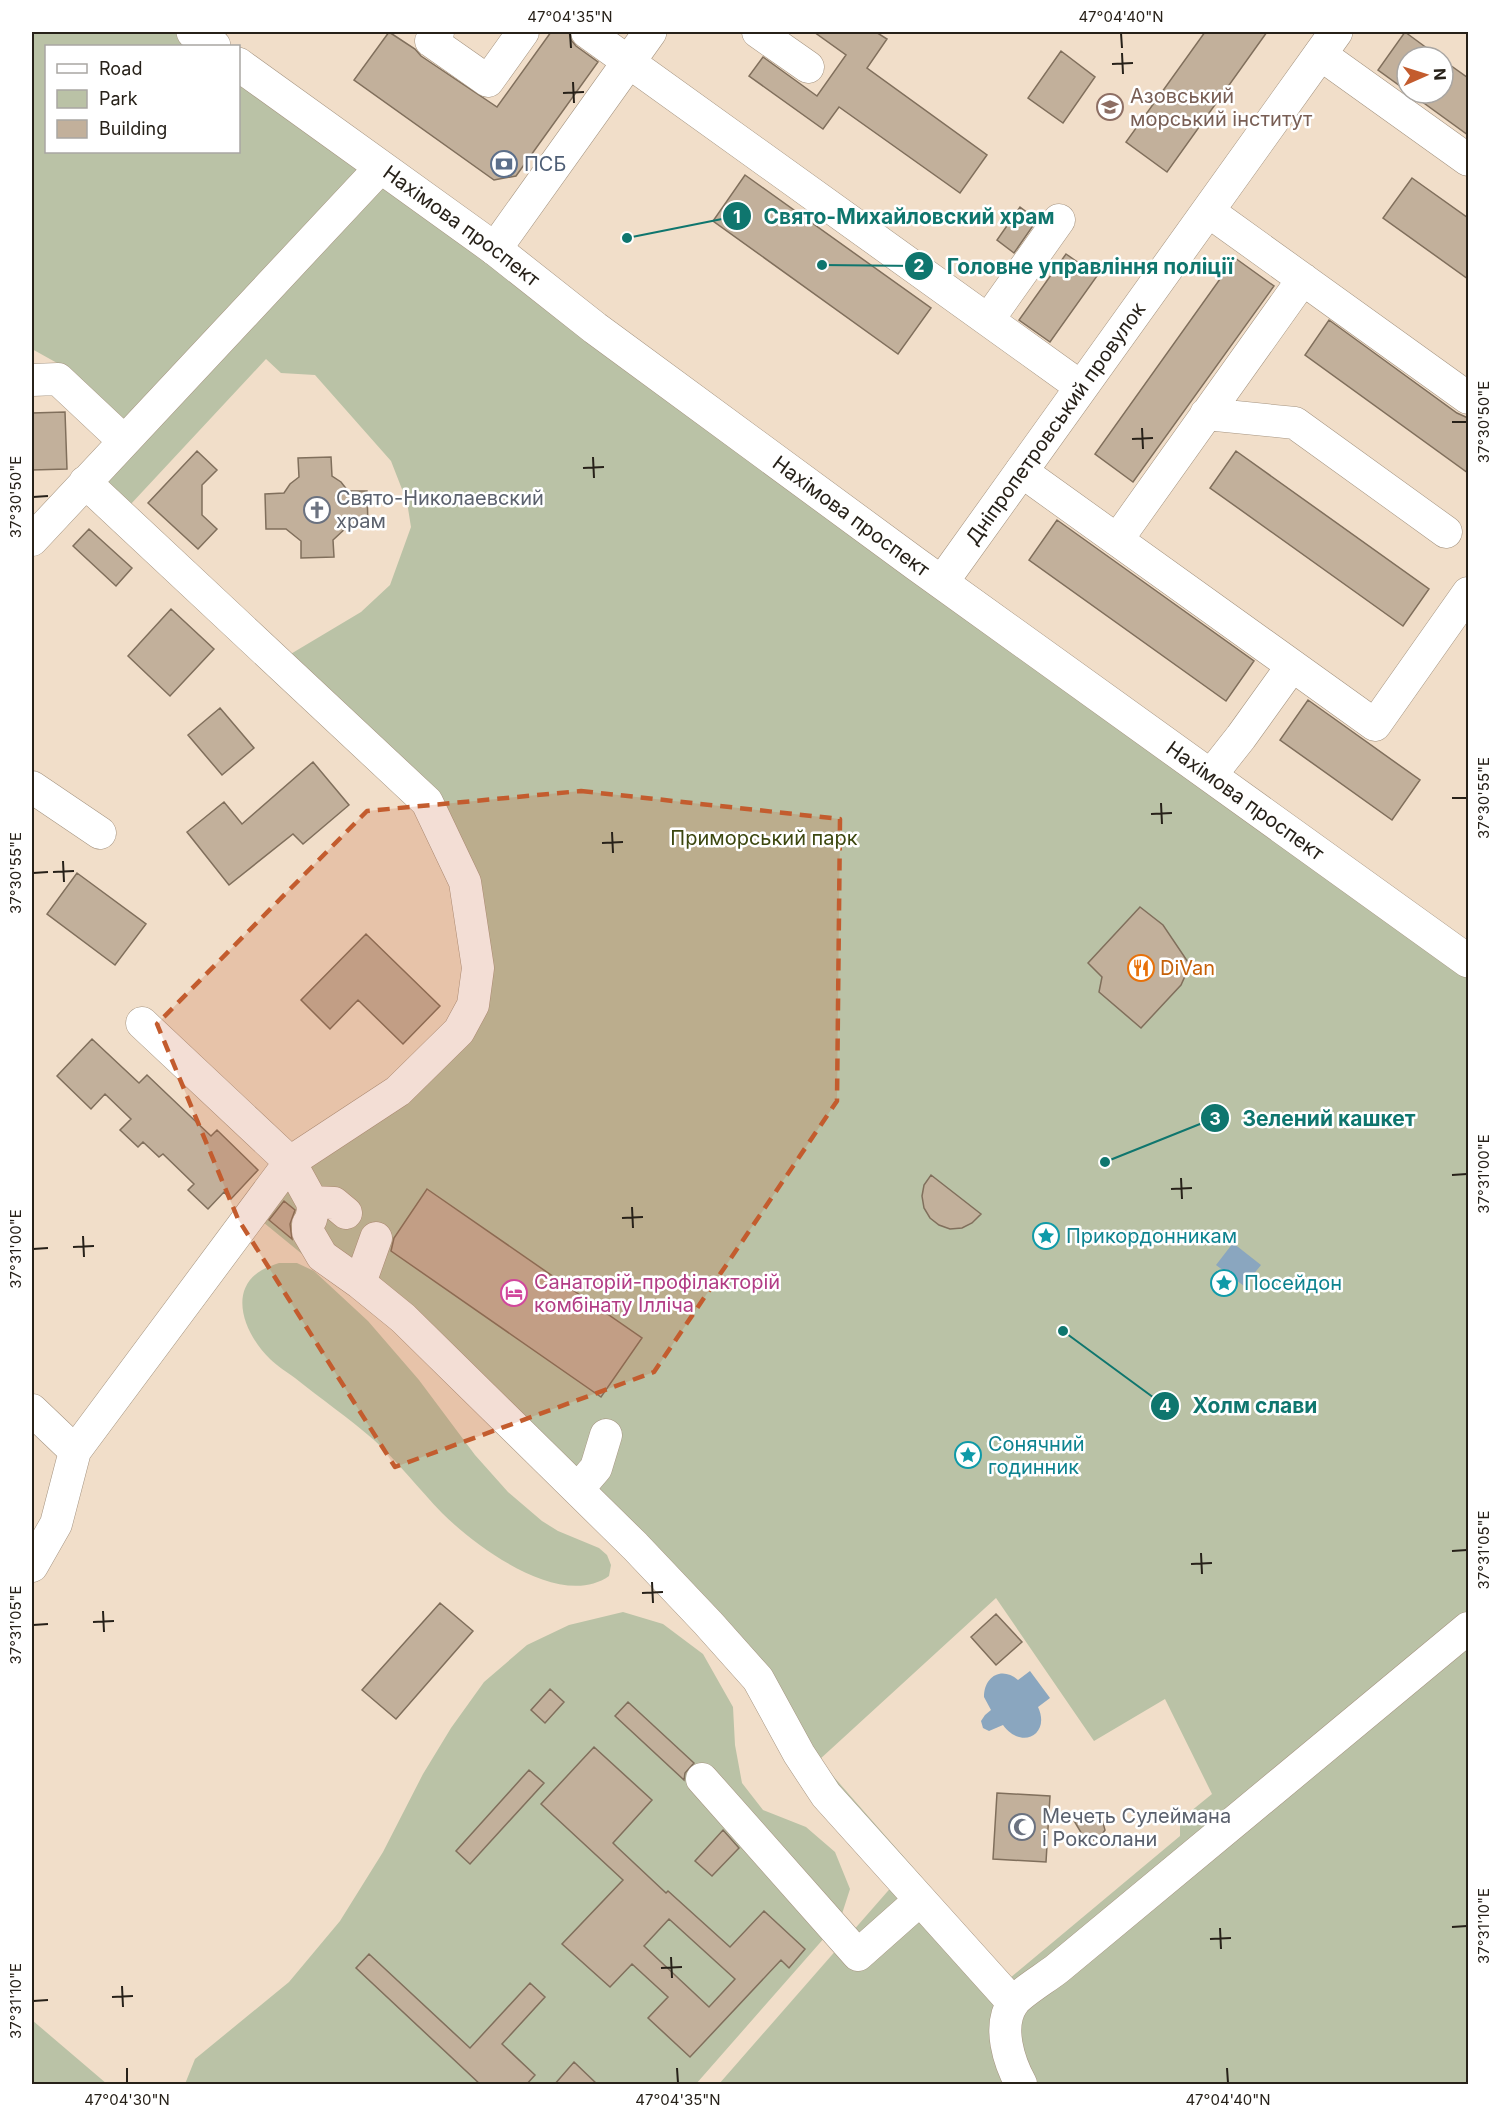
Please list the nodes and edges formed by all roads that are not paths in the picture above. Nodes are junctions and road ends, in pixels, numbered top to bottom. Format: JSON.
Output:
{"nodes":[{"id":1,"x":193,"y":32,"type":"edge"},
{"id":2,"x":438,"y":32,"type":"edge"},
{"id":3,"x":523,"y":32,"type":"edge"},
{"id":4,"x":586,"y":32,"type":"edge"},
{"id":5,"x":650,"y":32,"type":"edge"},
{"id":6,"x":758,"y":32,"type":"edge"},
{"id":7,"x":1328,"y":43,"type":"edge"},
{"id":8,"x":212,"y":45,"type":"edge"},
{"id":9,"x":628,"y":62,"type":"junction"},
{"id":10,"x":240,"y":65,"type":"edge"},
{"id":11,"x":808,"y":67,"type":"dead end"},
{"id":12,"x":1468,"y":160,"type":"edge"},
{"id":13,"x":381,"y":167,"type":"junction"},
{"id":14,"x":1208,"y":211,"type":"junction"},
{"id":15,"x":1059,"y":220,"type":"dead end"},
{"id":16,"x":495,"y":249,"type":"junction"},
{"id":17,"x":1303,"y":279,"type":"junction"},
{"id":18,"x":988,"y":320,"type":"junction"},
{"id":19,"x":32,"y":380,"type":"edge"},
{"id":20,"x":1081,"y":387,"type":"junction"},
{"id":21,"x":1468,"y":398,"type":"edge"},
{"id":22,"x":1206,"y":414,"type":"junction"},
{"id":23,"x":124,"y":441,"type":"junction"},
{"id":24,"x":1021,"y":471,"type":"junction"},
{"id":25,"x":85,"y":482,"type":"junction"},
{"id":26,"x":1446,"y":532,"type":"dead end"},
{"id":27,"x":32,"y":540,"type":"edge"},
{"id":28,"x":1117,"y":540,"type":"junction"},
{"id":29,"x":942,"y":582,"type":"junction"},
{"id":30,"x":1468,"y":593,"type":"edge"},
{"id":31,"x":1292,"y":666,"type":"junction"},
{"id":32,"x":1210,"y":775,"type":"junction"},
{"id":33,"x":32,"y":787,"type":"edge"},
{"id":34,"x":100,"y":833,"type":"dead end"},
{"id":35,"x":1468,"y":961,"type":"edge"},
{"id":36,"x":142,"y":1023,"type":"dead end"},
{"id":37,"x":290,"y":1162,"type":"junction"},
{"id":38,"x":312,"y":1202,"type":"junction"},
{"id":39,"x":346,"y":1213,"type":"dead end"},
{"id":40,"x":376,"y":1238,"type":"dead end"},
{"id":41,"x":360,"y":1283,"type":"junction"},
{"id":42,"x":32,"y":1410,"type":"edge"},
{"id":43,"x":606,"y":1435,"type":"dead end"},
{"id":44,"x":75,"y":1451,"type":"junction"},
{"id":45,"x":578,"y":1489,"type":"junction"},
{"id":46,"x":32,"y":1566,"type":"edge"},
{"id":47,"x":1468,"y":1628,"type":"edge"},
{"id":48,"x":702,"y":1779,"type":"dead end"},
{"id":49,"x":920,"y":1900,"type":"junction"},
{"id":50,"x":1014,"y":2002,"type":"junction"},
{"id":51,"x":1021,"y":2085,"type":"edge"}],
"edges":[{"from":1,"to":8,"type":"main road"},
{"from":2,"to":3,"type":"street"},
{"from":4,"to":9,"type":"street"},
{"from":5,"to":9,"type":"main road"},
{"from":6,"to":11,"type":"street"},
{"from":7,"to":12,"type":"street"},
{"from":7,"to":14,"type":"main road","name":"Дніпропетровський провулок"},
{"from":9,"to":16,"type":"main road"},
{"from":9,"to":18,"type":"street"},
{"from":10,"to":13,"type":"main road","name":"Нахімова проспект"},
{"from":13,"to":16,"type":"main road","name":"Нахімова проспект"},
{"from":13,"to":23,"type":"street"},
{"from":14,"to":17,"type":"street"},
{"from":14,"to":20,"type":"main road","name":"Дніпропетровський провулок"},
{"from":15,"to":18,"type":"street"},
{"from":16,"to":29,"type":"main road","name":"Нахімова проспект"},
{"from":17,"to":21,"type":"street"},
{"from":17,"to":22,"type":"street"},
{"from":18,"to":20,"type":"street"},
{"from":19,"to":23,"type":"street"},
{"from":20,"to":24,"type":"main road","name":"Дніпропетровський провулок"},
{"from":22,"to":26,"type":"street"},
{"from":22,"to":28,"type":"street"},
{"from":23,"to":25,"type":"street"},
{"from":24,"to":28,"type":"street"},
{"from":24,"to":29,"type":"main road","name":"Дніпропетровський провулок"},
{"from":25,"to":27,"type":"street"},
{"from":25,"to":37,"type":"street"},
{"from":28,"to":31,"type":"street"},
{"from":29,"to":32,"type":"main road","name":"Нахімова проспект"},
{"from":30,"to":31,"type":"street"},
{"from":31,"to":32,"type":"street"},
{"from":32,"to":35,"type":"main road","name":"Нахімова проспект"},
{"from":33,"to":34,"type":"street"},
{"from":36,"to":37,"type":"street"},
{"from":37,"to":38,"type":"street"},
{"from":37,"to":44,"type":"street"},
{"from":38,"to":39,"type":"street"},
{"from":38,"to":41,"type":"street"},
{"from":40,"to":41,"type":"street"},
{"from":41,"to":45,"type":"street"},
{"from":42,"to":44,"type":"street"},
{"from":43,"to":45,"type":"street"},
{"from":44,"to":46,"type":"street"},
{"from":45,"to":49,"type":"street"},
{"from":47,"to":50,"type":"street"},
{"from":48,"to":49,"type":"street"},
{"from":49,"to":50,"type":"street"},
{"from":50,"to":51,"type":"street"}]}
